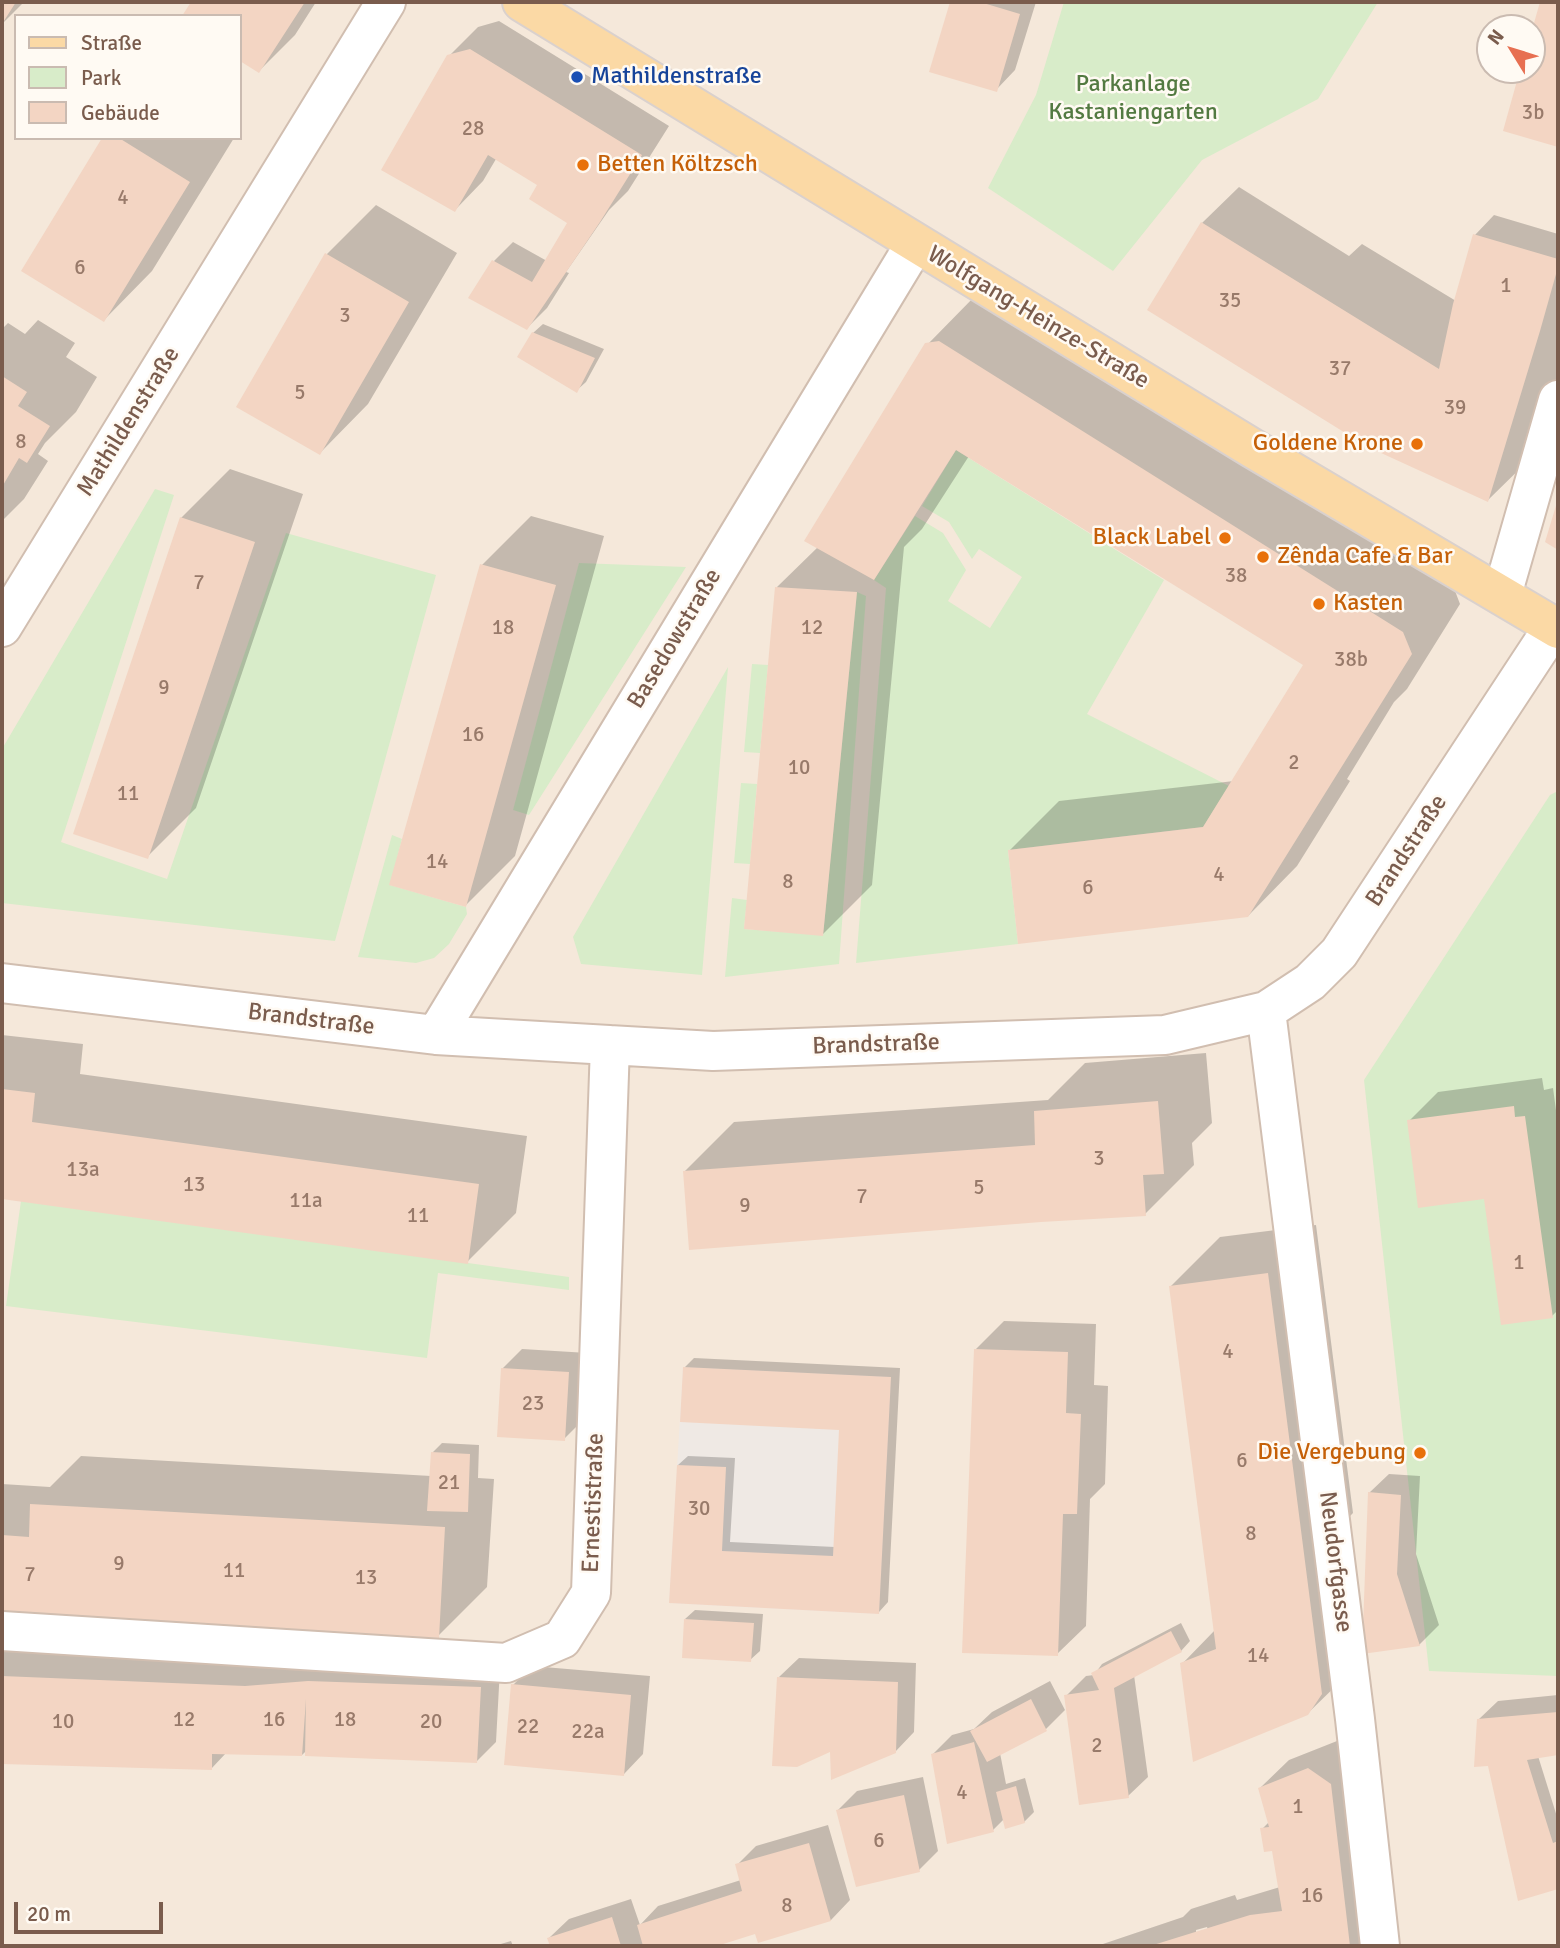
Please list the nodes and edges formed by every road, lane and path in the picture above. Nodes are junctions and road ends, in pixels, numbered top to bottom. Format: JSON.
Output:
{"nodes":[{"id":1,"x":386,"y":2,"type":"edge"},
{"id":2,"x":522,"y":2,"type":"edge"},
{"id":3,"x":915,"y":244,"type":"junction"},
{"id":4,"x":1558,"y":400,"type":"edge"},
{"id":5,"x":1502,"y":595,"type":"junction"},
{"id":6,"x":2,"y":627,"type":"edge"},
{"id":7,"x":1556,"y":628,"type":"edge"},
{"id":8,"x":2,"y":984,"type":"edge"},
{"id":9,"x":1266,"y":1011,"type":"junction"},
{"id":10,"x":436,"y":1035,"type":"junction"},
{"id":11,"x":610,"y":1045,"type":"junction"},
{"id":12,"x":2,"y":1631,"type":"edge"},
{"id":13,"x":1380,"y":1946,"type":"edge"}],
"edges":[{"from":1,"to":6,"type":"street","name":"Mathildenstraße"},
{"from":2,"to":3,"type":"main road","name":"Wolfgang-Heinze-Straße"},
{"from":3,"to":5,"type":"main road","name":"Wolfgang-Heinze-Straße"},
{"from":3,"to":10,"type":"street","name":"Basedowstraße"},
{"from":4,"to":5,"type":"street"},
{"from":5,"to":7,"type":"main road","name":"Wolfgang-Heinze-Straße"},
{"from":7,"to":9,"type":"street","name":"Brandstraße"},
{"from":8,"to":10,"type":"street","name":"Brandstraße"},
{"from":9,"to":11,"type":"street","name":"Brandstraße"},
{"from":9,"to":13,"type":"street","name":"Neudorfgasse"},
{"from":10,"to":11,"type":"street","name":"Brandstraße"},
{"from":11,"to":12,"type":"street","name":"Ernestistraße"}]}
